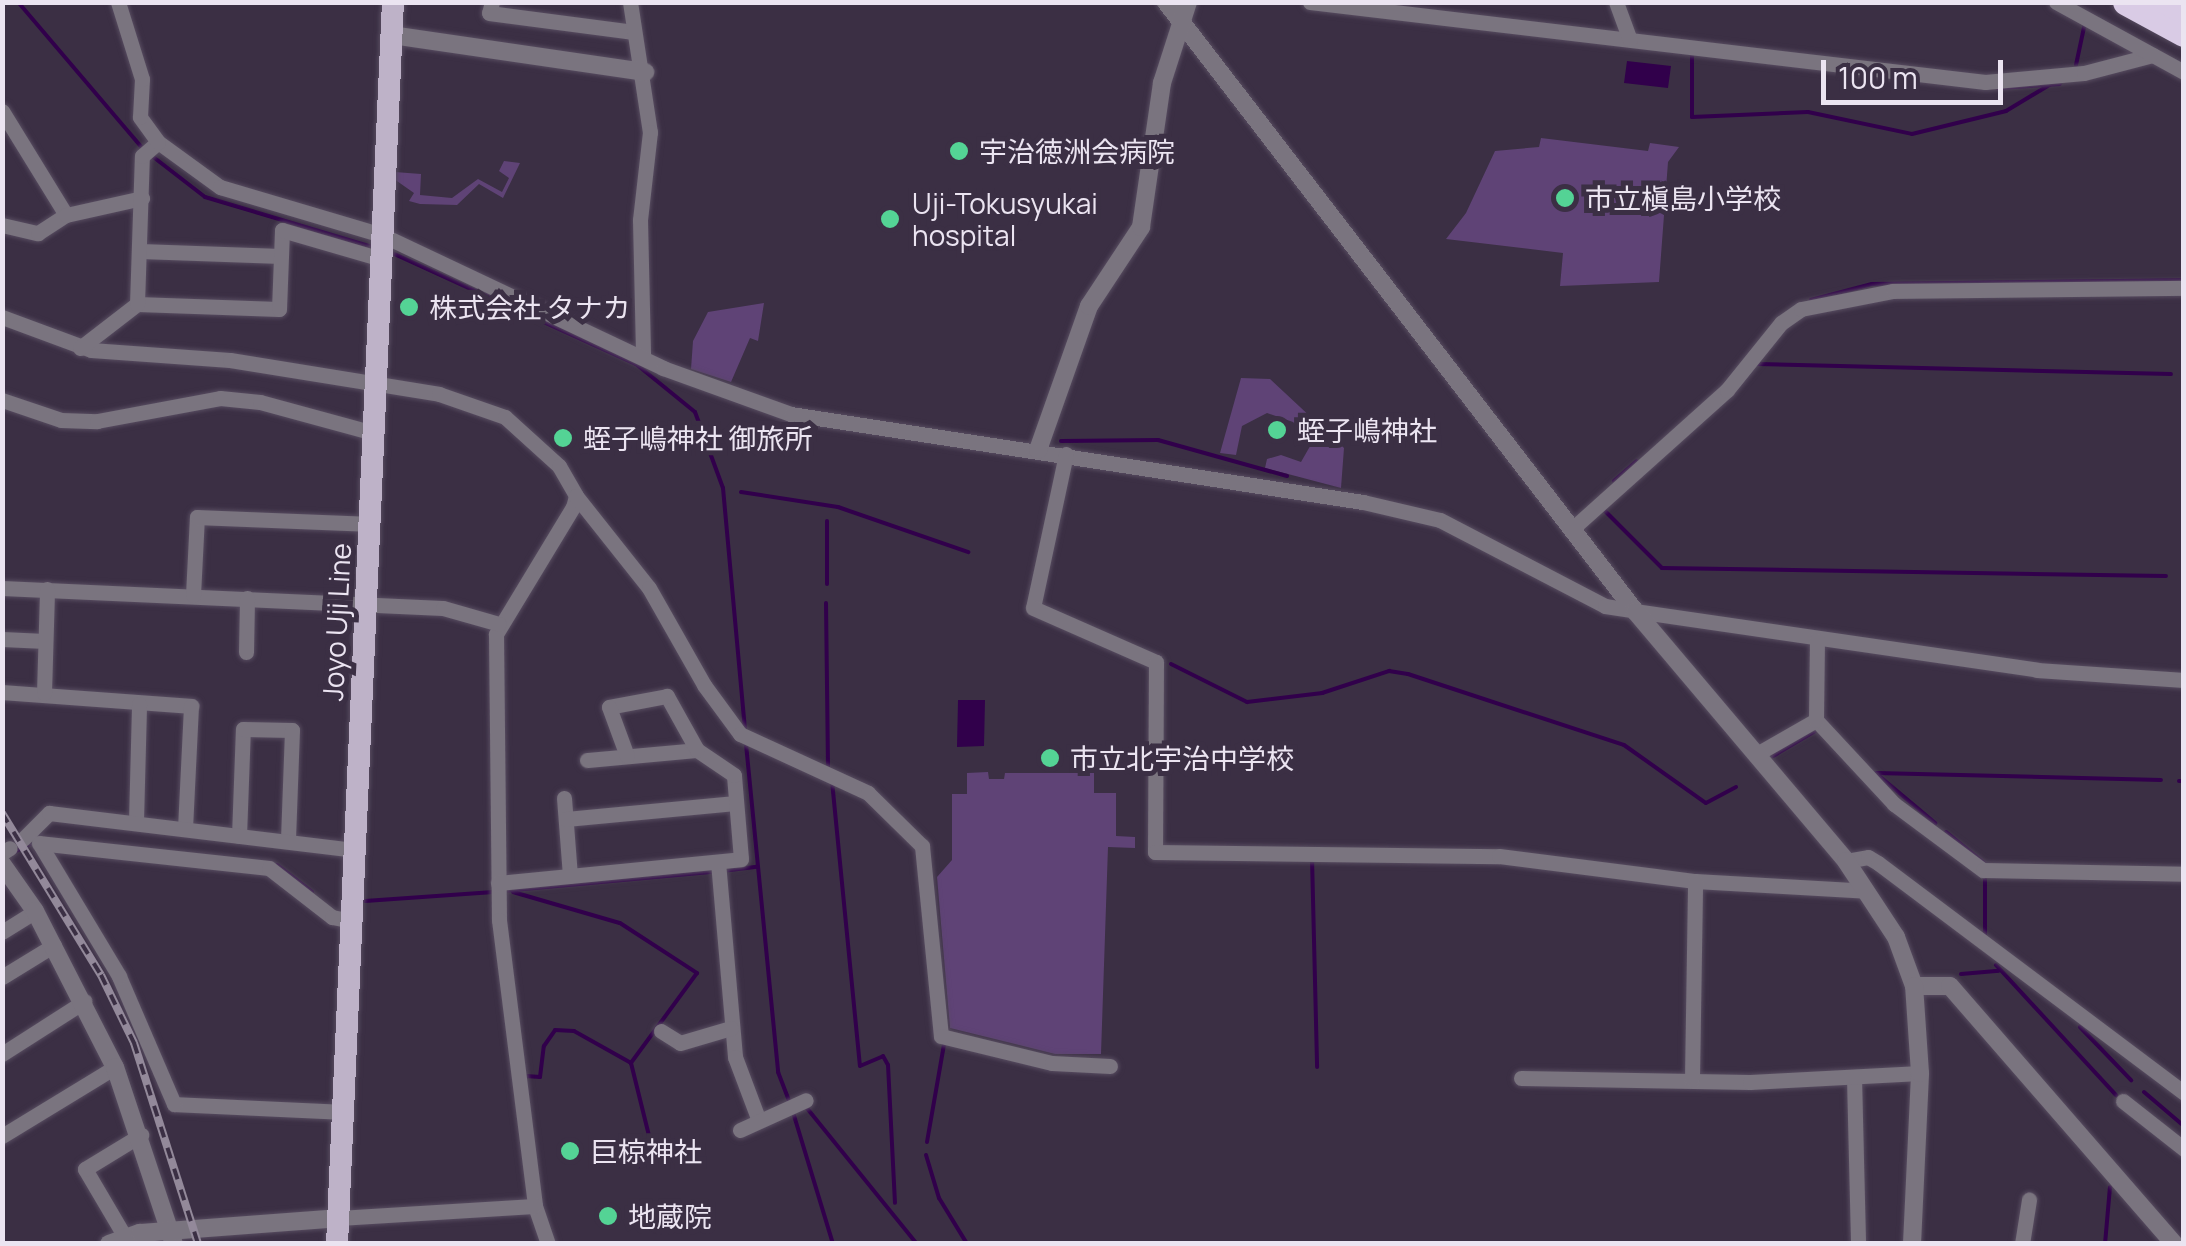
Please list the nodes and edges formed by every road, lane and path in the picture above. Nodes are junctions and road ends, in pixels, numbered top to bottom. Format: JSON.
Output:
{"nodes":[{"id":1,"x":118,"y":2,"type":"edge"},
{"id":2,"x":392,"y":2,"type":"edge"},
{"id":3,"x":492,"y":2,"type":"edge"},
{"id":4,"x":630,"y":2,"type":"edge"},
{"id":5,"x":1166,"y":2,"type":"edge"},
{"id":6,"x":1188,"y":2,"type":"edge"},
{"id":7,"x":1310,"y":2,"type":"edge"},
{"id":8,"x":1463,"y":2,"type":"edge"},
{"id":9,"x":1616,"y":2,"type":"edge"},
{"id":10,"x":2056,"y":2,"type":"edge"},
{"id":11,"x":2127,"y":2,"type":"edge"},
{"id":12,"x":2169,"y":2,"type":"edge"},
{"id":13,"x":2184,"y":10,"type":"edge"},
{"id":14,"x":1469,"y":21,"type":"junction"},
{"id":15,"x":1183,"y":23,"type":"junction"},
{"id":16,"x":634,"y":32,"type":"junction"},
{"id":17,"x":2184,"y":33,"type":"edge"},
{"id":18,"x":391,"y":34,"type":"junction"},
{"id":19,"x":1630,"y":40,"type":"junction"},
{"id":20,"x":2152,"y":56,"type":"junction"},
{"id":21,"x":645,"y":72,"type":"junction"},
{"id":22,"x":2184,"y":72,"type":"edge"},
{"id":23,"x":2,"y":111,"type":"edge"},
{"id":24,"x":8,"y":133,"type":"edge"},
{"id":25,"x":156,"y":143,"type":"junction"},
{"id":26,"x":142,"y":198,"type":"junction"},
{"id":27,"x":66,"y":216,"type":"junction"},
{"id":28,"x":2,"y":225,"type":"edge"},
{"id":29,"x":382,"y":248,"type":"junction"},
{"id":30,"x":140,"y":251,"type":"junction"},
{"id":31,"x":281,"y":256,"type":"junction"},
{"id":32,"x":2184,"y":288,"type":"edge"},
{"id":33,"x":137,"y":304,"type":"junction"},
{"id":34,"x":2,"y":317,"type":"edge"},
{"id":35,"x":80,"y":348,"type":"junction"},
{"id":36,"x":643,"y":354,"type":"junction"},
{"id":37,"x":376,"y":383,"type":"junction"},
{"id":38,"x":2,"y":400,"type":"edge"},
{"id":39,"x":374,"y":433,"type":"junction"},
{"id":40,"x":1038,"y":450,"type":"junction"},
{"id":41,"x":1066,"y":454,"type":"junction"},
{"id":42,"x":576,"y":496,"type":"junction"},
{"id":43,"x":370,"y":524,"type":"junction"},
{"id":44,"x":1572,"y":529,"type":"junction"},
{"id":45,"x":2,"y":588,"type":"edge"},
{"id":46,"x":47,"y":590,"type":"junction"},
{"id":47,"x":193,"y":595,"type":"junction"},
{"id":48,"x":246,"y":598,"type":"junction"},
{"id":49,"x":367,"y":604,"type":"junction"},
{"id":50,"x":1635,"y":612,"type":"junction"},
{"id":51,"x":499,"y":624,"type":"junction"},
{"id":52,"x":2,"y":639,"type":"edge"},
{"id":53,"x":45,"y":640,"type":"junction"},
{"id":54,"x":1817,"y":640,"type":"junction"},
{"id":55,"x":246,"y":652,"type":"dead end"},
{"id":56,"x":2184,"y":680,"type":"edge"},
{"id":57,"x":2,"y":692,"type":"edge"},
{"id":58,"x":44,"y":693,"type":"junction"},
{"id":59,"x":139,"y":704,"type":"junction"},
{"id":60,"x":1816,"y":720,"type":"junction"},
{"id":61,"x":697,"y":750,"type":"junction"},
{"id":62,"x":1754,"y":755,"type":"junction"},
{"id":63,"x":627,"y":756,"type":"junction"},
{"id":64,"x":587,"y":760,"type":"dead end"},
{"id":65,"x":564,"y":798,"type":"dead end"},
{"id":66,"x":735,"y":803,"type":"junction"},
{"id":67,"x":566,"y":819,"type":"junction"},
{"id":68,"x":136,"y":821,"type":"junction"},
{"id":69,"x":185,"y":828,"type":"junction"},
{"id":70,"x":238,"y":836,"type":"junction"},
{"id":71,"x":288,"y":841,"type":"junction"},
{"id":72,"x":356,"y":850,"type":"junction"},
{"id":73,"x":10,"y":851,"type":"edge"},
{"id":74,"x":1846,"y":861,"type":"junction"},
{"id":75,"x":718,"y":862,"type":"junction"},
{"id":76,"x":2184,"y":874,"type":"edge"},
{"id":77,"x":570,"y":876,"type":"junction"},
{"id":78,"x":1694,"y":881,"type":"junction"},
{"id":79,"x":498,"y":888,"type":"junction"},
{"id":80,"x":1866,"y":891,"type":"junction"},
{"id":81,"x":35,"y":911,"type":"junction"},
{"id":82,"x":352,"y":921,"type":"junction"},
{"id":83,"x":2,"y":932,"type":"edge"},
{"id":84,"x":54,"y":945,"type":"junction"},
{"id":85,"x":2,"y":977,"type":"edge"},
{"id":86,"x":1914,"y":986,"type":"junction"},
{"id":87,"x":85,"y":1001,"type":"junction"},
{"id":88,"x":731,"y":1028,"type":"junction"},
{"id":89,"x":661,"y":1031,"type":"dead end"},
{"id":90,"x":2,"y":1054,"type":"edge"},
{"id":91,"x":1110,"y":1066,"type":"dead end"},
{"id":92,"x":115,"y":1067,"type":"junction"},
{"id":93,"x":1920,"y":1073,"type":"junction"},
{"id":94,"x":1521,"y":1078,"type":"dead end"},
{"id":95,"x":1854,"y":1078,"type":"junction"},
{"id":96,"x":1692,"y":1079,"type":"junction"},
{"id":97,"x":2184,"y":1093,"type":"edge"},
{"id":98,"x":806,"y":1100,"type":"dead end"},
{"id":99,"x":2123,"y":1101,"type":"dead end"},
{"id":100,"x":343,"y":1112,"type":"junction"},
{"id":101,"x":759,"y":1122,"type":"junction"},
{"id":102,"x":740,"y":1130,"type":"dead end"},
{"id":103,"x":141,"y":1135,"type":"junction"},
{"id":104,"x":2,"y":1136,"type":"edge"},
{"id":105,"x":2184,"y":1150,"type":"edge"},
{"id":106,"x":2029,"y":1200,"type":"dead end"},
{"id":107,"x":534,"y":1206,"type":"junction"},
{"id":108,"x":338,"y":1218,"type":"junction"},
{"id":109,"x":172,"y":1237,"type":"edge"},
{"id":110,"x":117,"y":1240,"type":"edge"},
{"id":111,"x":337,"y":1244,"type":"edge"},
{"id":112,"x":548,"y":1244,"type":"edge"},
{"id":113,"x":1858,"y":1244,"type":"edge"},
{"id":114,"x":1912,"y":1244,"type":"edge"},
{"id":115,"x":2022,"y":1244,"type":"edge"},
{"id":116,"x":2174,"y":1244,"type":"edge"}],
"edges":[{"from":1,"to":25,"type":"street"},
{"from":2,"to":18,"type":"main road","name":"Joyo Uji Line"},
{"from":3,"to":16,"type":"street"},
{"from":4,"to":16,"type":"street"},
{"from":5,"to":15,"type":"street"},
{"from":6,"to":15,"type":"street"},
{"from":7,"to":14,"type":"street"},
{"from":8,"to":14,"type":"street"},
{"from":9,"to":19,"type":"street"},
{"from":10,"to":20,"type":"street"},
{"from":11,"to":17,"type":"highway"},
{"from":12,"to":13,"type":"highway"},
{"from":14,"to":19,"type":"street"},
{"from":15,"to":40,"type":"street"},
{"from":15,"to":44,"type":"street"},
{"from":16,"to":21,"type":"street"},
{"from":18,"to":21,"type":"street"},
{"from":18,"to":29,"type":"main road","name":"Joyo Uji Line"},
{"from":19,"to":20,"type":"street"},
{"from":20,"to":22,"type":"street"},
{"from":21,"to":36,"type":"street"},
{"from":23,"to":24,"type":"street"},
{"from":24,"to":27,"type":"street"},
{"from":25,"to":26,"type":"street"},
{"from":25,"to":29,"type":"street"},
{"from":26,"to":27,"type":"street"},
{"from":26,"to":30,"type":"street"},
{"from":27,"to":28,"type":"street"},
{"from":29,"to":31,"type":"street"},
{"from":29,"to":36,"type":"street"},
{"from":29,"to":37,"type":"main road","name":"Joyo Uji Line"},
{"from":30,"to":31,"type":"street"},
{"from":30,"to":33,"type":"street"},
{"from":31,"to":33,"type":"street"},
{"from":32,"to":44,"type":"street"},
{"from":33,"to":35,"type":"street"},
{"from":34,"to":35,"type":"street"},
{"from":35,"to":37,"type":"street"},
{"from":36,"to":40,"type":"street"},
{"from":37,"to":39,"type":"main road","name":"Joyo Uji Line"},
{"from":37,"to":42,"type":"street"},
{"from":38,"to":39,"type":"street"},
{"from":39,"to":43,"type":"main road","name":"Joyo Uji Line"},
{"from":40,"to":41,"type":"street"},
{"from":41,"to":50,"type":"street"},
{"from":41,"to":78,"type":"street"},
{"from":42,"to":51,"type":"street"},
{"from":42,"to":91,"type":"street"},
{"from":43,"to":47,"type":"street"},
{"from":43,"to":49,"type":"main road","name":"Joyo Uji Line"},
{"from":44,"to":50,"type":"street"},
{"from":45,"to":46,"type":"street"},
{"from":46,"to":47,"type":"street"},
{"from":46,"to":53,"type":"street"},
{"from":47,"to":48,"type":"street"},
{"from":48,"to":49,"type":"street"},
{"from":48,"to":55,"type":"street"},
{"from":49,"to":51,"type":"street"},
{"from":49,"to":72,"type":"main road","name":"Joyo Uji Line"},
{"from":50,"to":54,"type":"street"},
{"from":50,"to":62,"type":"street"},
{"from":51,"to":79,"type":"street"},
{"from":52,"to":53,"type":"street"},
{"from":53,"to":58,"type":"street"},
{"from":54,"to":56,"type":"street"},
{"from":54,"to":60,"type":"street"},
{"from":57,"to":58,"type":"street"},
{"from":58,"to":59,"type":"street"},
{"from":59,"to":68,"type":"street"},
{"from":59,"to":69,"type":"street"},
{"from":60,"to":62,"type":"street"},
{"from":60,"to":76,"type":"street"},
{"from":61,"to":63,"type":"street"},
{"from":61,"to":63,"type":"street"},
{"from":61,"to":66,"type":"street"},
{"from":62,"to":74,"type":"street"},
{"from":63,"to":64,"type":"street"},
{"from":65,"to":67,"type":"street"},
{"from":66,"to":67,"type":"street"},
{"from":66,"to":75,"type":"street"},
{"from":67,"to":77,"type":"street"},
{"from":68,"to":69,"type":"street"},
{"from":68,"to":73,"type":"street"},
{"from":69,"to":70,"type":"street"},
{"from":70,"to":71,"type":"street"},
{"from":70,"to":71,"type":"street"},
{"from":71,"to":72,"type":"street"},
{"from":72,"to":82,"type":"main road","name":"Joyo Uji Line"},
{"from":73,"to":81,"type":"street"},
{"from":74,"to":80,"type":"street"},
{"from":74,"to":97,"type":"street"},
{"from":75,"to":77,"type":"street"},
{"from":75,"to":88,"type":"street"},
{"from":77,"to":79,"type":"street"},
{"from":78,"to":80,"type":"street"},
{"from":78,"to":96,"type":"street"},
{"from":79,"to":107,"type":"street"},
{"from":80,"to":86,"type":"street"},
{"from":81,"to":83,"type":"street"},
{"from":81,"to":84,"type":"street"},
{"from":82,"to":100,"type":"main road","name":"Joyo Uji Line"},
{"from":82,"to":100,"type":"street"},
{"from":84,"to":85,"type":"street"},
{"from":84,"to":87,"type":"street"},
{"from":86,"to":93,"type":"street"},
{"from":86,"to":116,"type":"street"},
{"from":87,"to":90,"type":"street"},
{"from":87,"to":92,"type":"street"},
{"from":88,"to":89,"type":"street"},
{"from":88,"to":101,"type":"street"},
{"from":92,"to":103,"type":"street"},
{"from":92,"to":104,"type":"street"},
{"from":93,"to":95,"type":"street"},
{"from":93,"to":114,"type":"street"},
{"from":94,"to":96,"type":"street"},
{"from":95,"to":96,"type":"street"},
{"from":95,"to":113,"type":"street"},
{"from":98,"to":101,"type":"street"},
{"from":99,"to":105,"type":"street"},
{"from":100,"to":108,"type":"main road","name":"Joyo Uji Line"},
{"from":101,"to":102,"type":"street"},
{"from":103,"to":109,"type":"street"},
{"from":103,"to":110,"type":"street"},
{"from":106,"to":115,"type":"street"},
{"from":107,"to":108,"type":"street"},
{"from":107,"to":112,"type":"street"},
{"from":108,"to":109,"type":"street"},
{"from":108,"to":111,"type":"main road","name":"Joyo Uji Line"},
{"from":109,"to":110,"type":"street"}]}
